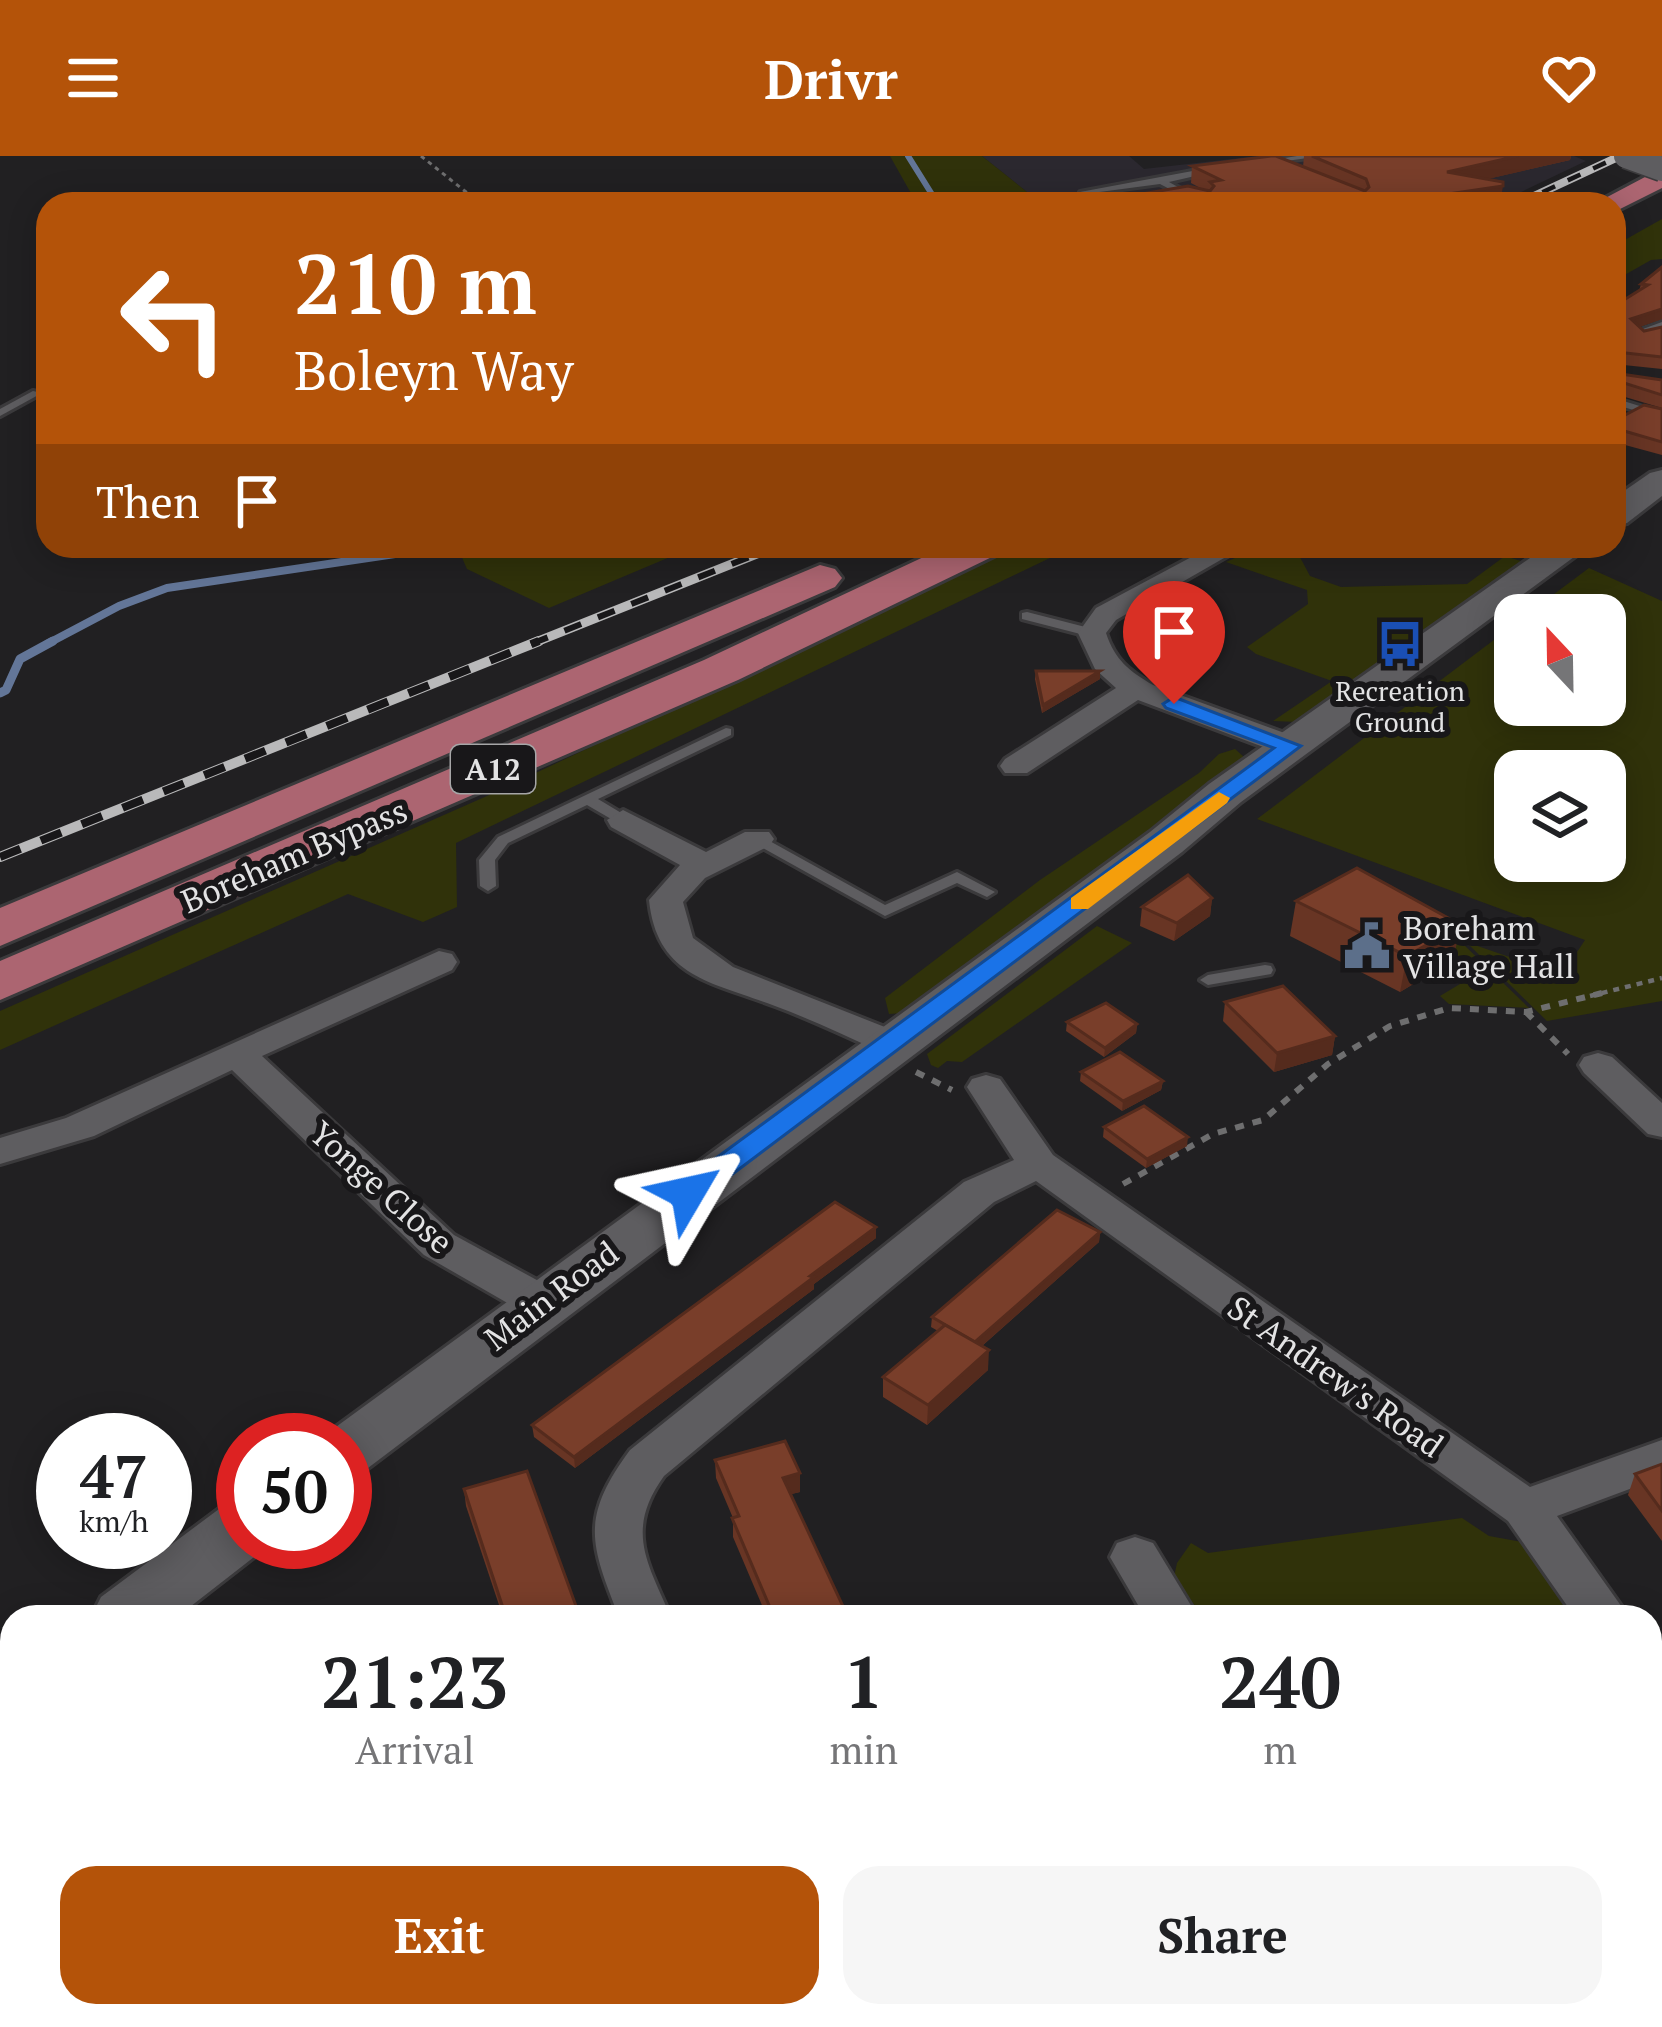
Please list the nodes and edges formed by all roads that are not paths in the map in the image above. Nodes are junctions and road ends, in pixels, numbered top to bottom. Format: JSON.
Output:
{"nodes":[{"id":1,"x":1318,"y":156,"type":"edge"},
{"id":2,"x":1626,"y":156,"type":"edge"},
{"id":3,"x":1268,"y":162,"type":"junction"},
{"id":4,"x":1244,"y":165,"type":"edge"},
{"id":5,"x":1221,"y":169,"type":"edge"},
{"id":6,"x":1662,"y":173,"type":"edge"},
{"id":7,"x":1298,"y":175,"type":"edge"},
{"id":8,"x":1162,"y":181,"type":"junction"},
{"id":9,"x":1084,"y":192,"type":"edge"},
{"id":10,"x":1182,"y":192,"type":"edge"},
{"id":11,"x":1626,"y":194,"type":"edge"},
{"id":12,"x":1662,"y":203,"type":"edge"},
{"id":13,"x":1626,"y":222,"type":"edge"},
{"id":14,"x":1631,"y":390,"type":"edge"},
{"id":15,"x":1626,"y":393,"type":"edge"},
{"id":16,"x":36,"y":394,"type":"edge"},
{"id":17,"x":1626,"y":404,"type":"edge"},
{"id":18,"x":0,"y":413,"type":"edge"},
{"id":19,"x":1662,"y":416,"type":"edge"},
{"id":20,"x":1662,"y":480,"type":"edge"},
{"id":21,"x":1626,"y":506,"type":"edge"},
{"id":22,"x":868,"y":558,"type":"edge"},
{"id":23,"x":956,"y":558,"type":"edge"},
{"id":24,"x":1210,"y":558,"type":"edge"},
{"id":25,"x":1554,"y":558,"type":"edge"},
{"id":26,"x":1027,"y":616,"type":"dead end"},
{"id":27,"x":1092,"y":633,"type":"junction"},
{"id":28,"x":1135,"y":689,"type":"junction"},
{"id":29,"x":726,"y":732,"type":"dead end"},
{"id":30,"x":1290,"y":746,"type":"junction"},
{"id":31,"x":1016,"y":766,"type":"dead end"},
{"id":32,"x":587,"y":799,"type":"junction"},
{"id":33,"x":623,"y":820,"type":"joint"},
{"id":34,"x":757,"y":839,"type":"joint"},
{"id":35,"x":705,"y":865,"type":"junction"},
{"id":36,"x":488,"y":886,"type":"dead end"},
{"id":37,"x":987,"y":892,"type":"dead end"},
{"id":38,"x":0,"y":929,"type":"edge"},
{"id":39,"x":439,"y":962,"type":"dead end"},
{"id":40,"x":1264,"y":970,"type":"dead end"},
{"id":41,"x":1208,"y":980,"type":"dead end"},
{"id":42,"x":0,"y":982,"type":"edge"},
{"id":43,"x":882,"y":1050,"type":"junction"},
{"id":44,"x":237,"y":1053,"type":"junction"},
{"id":45,"x":1598,"y":1065,"type":"road end"},
{"id":46,"x":993,"y":1101,"type":"road end"},
{"id":47,"x":1658,"y":1117,"type":"edge"},
{"id":48,"x":0,"y":1151,"type":"edge"},
{"id":49,"x":1039,"y":1164,"type":"junction"},
{"id":50,"x":541,"y":1302,"type":"junction"},
{"id":51,"x":372,"y":1430,"type":"edge"},
{"id":52,"x":1662,"y":1458,"type":"edge"},
{"id":53,"x":1525,"y":1508,"type":"junction"},
{"id":54,"x":216,"y":1549,"type":"edge"},
{"id":55,"x":1135,"y":1557,"type":"dead end"},
{"id":56,"x":142,"y":1605,"type":"edge"},
{"id":57,"x":641,"y":1605,"type":"edge"},
{"id":58,"x":1165,"y":1605,"type":"edge"},
{"id":59,"x":1594,"y":1605,"type":"edge"}],
"edges":[{"from":1,"to":3,"type":"lane"},
{"from":2,"to":6,"type":"street","bridge":true},
{"from":3,"to":4,"type":"lane"},
{"from":3,"to":7,"type":"lane"},
{"from":5,"to":8,"type":"lane"},
{"from":6,"to":11,"type":"highway"},
{"from":8,"to":9,"type":"lane"},
{"from":8,"to":10,"type":"lane"},
{"from":12,"to":13,"type":"highway"},
{"from":14,"to":15,"type":"lane"},
{"from":16,"to":18,"type":"lane"},
{"from":17,"to":19,"type":"lane"},
{"from":20,"to":21,"type":"main road"},
{"from":22,"to":38,"type":"highway","name":"Boreham Bypass","number":"A12"},
{"from":23,"to":42,"type":"highway","name":"Boreham Bypass","number":"A12"},
{"from":24,"to":27,"type":"street"},
{"from":25,"to":30,"type":"main road","name":"Main Road"},
{"from":26,"to":27,"type":"lane"},
{"from":27,"to":28,"type":"street"},
{"from":28,"to":30,"type":"street"},
{"from":28,"to":31,"type":"street"},
{"from":29,"to":32,"type":"lane"},
{"from":30,"to":43,"type":"main road","name":"Main Road"},
{"from":32,"to":33,"type":"lane"},
{"from":32,"to":36,"type":"lane"},
{"from":33,"to":35,"type":"street"},
{"from":34,"to":35,"type":"street"},
{"from":34,"to":37,"type":"lane"},
{"from":35,"to":43,"type":"street"},
{"from":39,"to":44,"type":"street"},
{"from":40,"to":41,"type":"lane"},
{"from":43,"to":50,"type":"main road","name":"Main Road"},
{"from":44,"to":48,"type":"street"},
{"from":44,"to":50,"type":"street","name":"Yonge Close"},
{"from":45,"to":47,"type":"street"},
{"from":46,"to":49,"type":"street","name":"St Andrew's Road"},
{"from":49,"to":53,"type":"street","name":"St Andrew's Road"},
{"from":49,"to":57,"type":"street"},
{"from":50,"to":51,"type":"main road","name":"Main Road"},
{"from":52,"to":53,"type":"street"},
{"from":53,"to":59,"type":"street","name":"St Andrew's Road"},
{"from":54,"to":56,"type":"main road"},
{"from":55,"to":58,"type":"street"}]}
